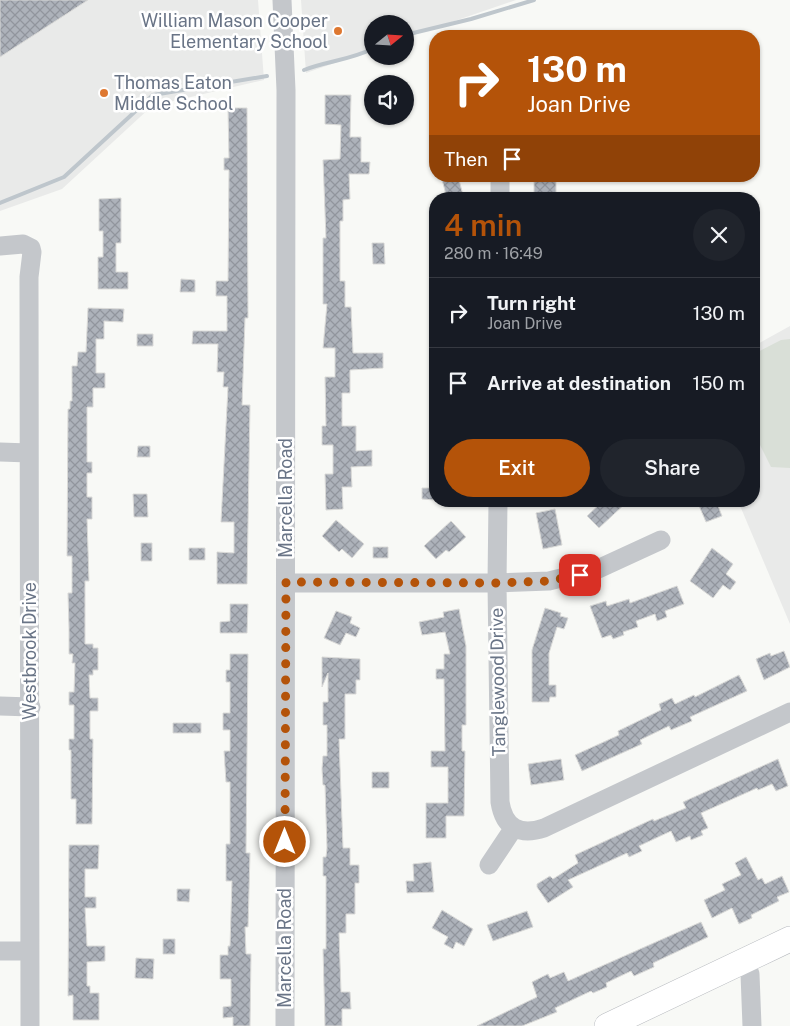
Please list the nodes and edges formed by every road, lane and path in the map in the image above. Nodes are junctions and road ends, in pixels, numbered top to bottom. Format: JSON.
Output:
{"nodes":[{"id":1,"x":282,"y":0,"type":"edge"},
{"id":2,"x":0,"y":246,"type":"edge"},
{"id":3,"x":0,"y":452,"type":"edge"},
{"id":4,"x":29,"y":454,"type":"junction"},
{"id":5,"x":498,"y":507,"type":"edge"},
{"id":6,"x":661,"y":540,"type":"dead end"},
{"id":7,"x":286,"y":582,"type":"junction"},
{"id":8,"x":497,"y":583,"type":"junction"},
{"id":9,"x":0,"y":706,"type":"edge"},
{"id":10,"x":31,"y":707,"type":"junction"},
{"id":11,"x":790,"y":712,"type":"edge"},
{"id":12,"x":513,"y":829,"type":"junction"},
{"id":13,"x":489,"y":865,"type":"dead end"},
{"id":14,"x":790,"y":939,"type":"edge"},
{"id":15,"x":0,"y":951,"type":"edge"},
{"id":16,"x":29,"y":951,"type":"junction"},
{"id":17,"x":790,"y":955,"type":"edge"},
{"id":18,"x":747,"y":967,"type":"junction"},
{"id":19,"x":30,"y":1026,"type":"edge"},
{"id":20,"x":285,"y":1026,"type":"edge"},
{"id":21,"x":607,"y":1026,"type":"edge"},
{"id":22,"x":642,"y":1026,"type":"edge"},
{"id":23,"x":752,"y":1026,"type":"edge"}],
"edges":[{"from":1,"to":7,"type":"street","name":"Marcella Road"},
{"from":2,"to":4,"type":"street","name":"Westbrook Drive"},
{"from":3,"to":4,"type":"street"},
{"from":4,"to":10,"type":"street","name":"Westbrook Drive"},
{"from":5,"to":8,"type":"street","name":"Tanglewood Drive"},
{"from":6,"to":8,"type":"street"},
{"from":7,"to":8,"type":"street"},
{"from":7,"to":20,"type":"street","name":"Marcella Road"},
{"from":8,"to":12,"type":"street","name":"Tanglewood Drive"},
{"from":9,"to":10,"type":"street"},
{"from":10,"to":16,"type":"street","name":"Westbrook Drive"},
{"from":11,"to":12,"type":"street"},
{"from":12,"to":13,"type":"street"},
{"from":14,"to":18,"type":"main road"},
{"from":15,"to":16,"type":"street"},
{"from":16,"to":19,"type":"street","name":"Westbrook Drive"},
{"from":17,"to":18,"type":"main road"},
{"from":18,"to":21,"type":"main road"},
{"from":18,"to":22,"type":"main road"},
{"from":18,"to":23,"type":"street"}]}
